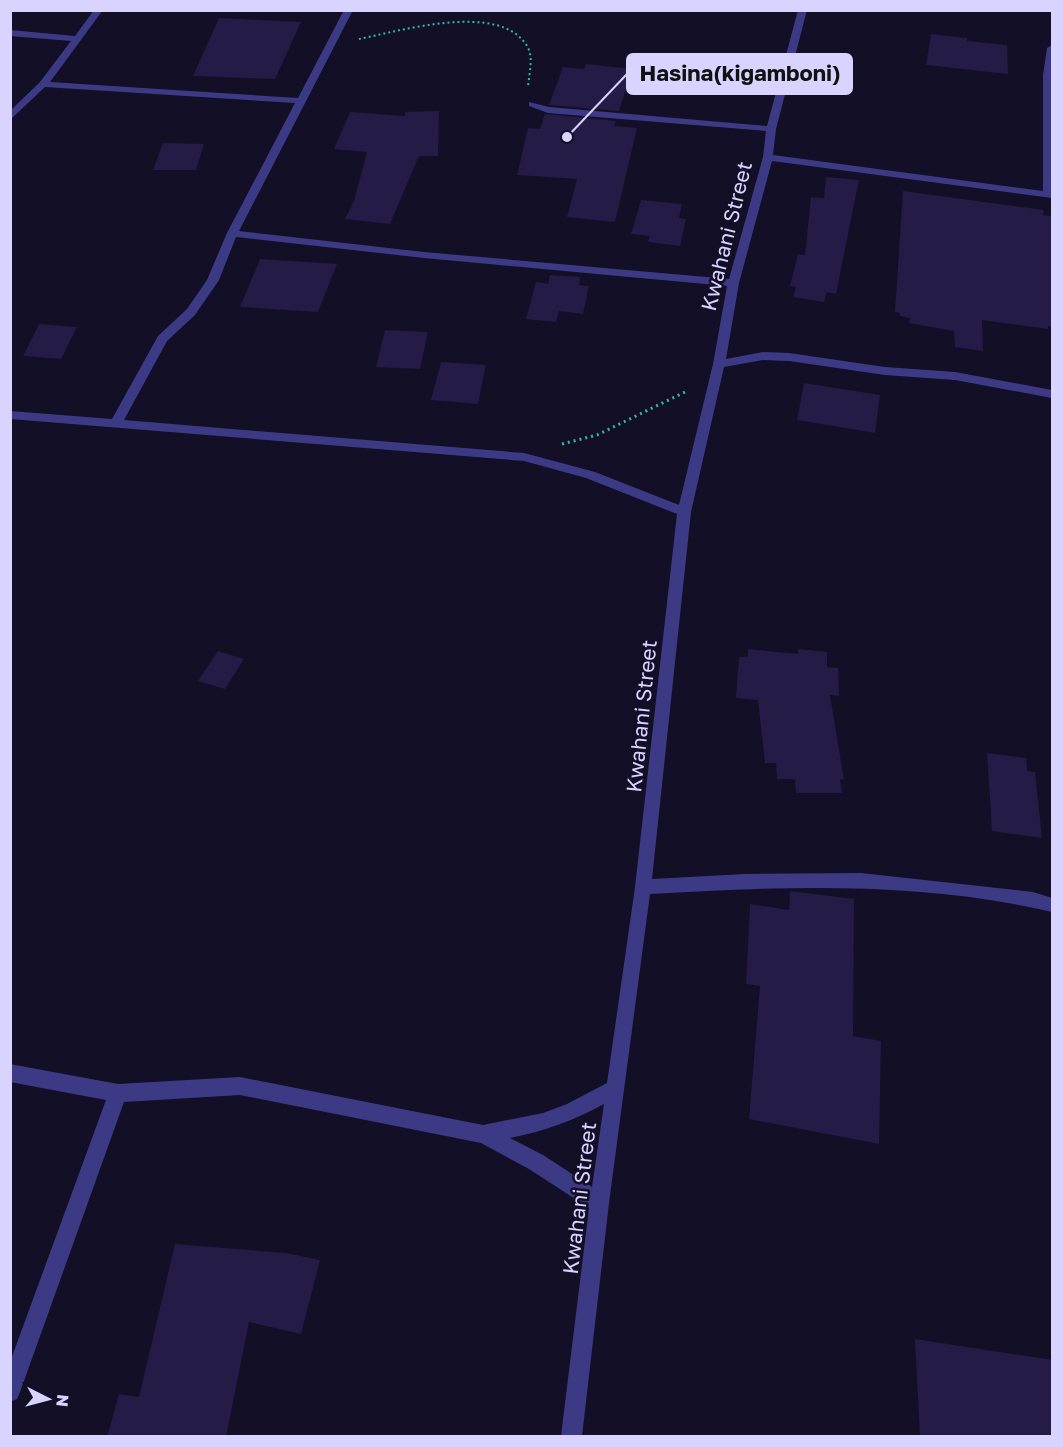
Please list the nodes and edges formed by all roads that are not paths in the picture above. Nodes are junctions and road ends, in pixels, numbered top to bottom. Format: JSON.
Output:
{"nodes":[{"id":1,"x":99,"y":10,"type":"edge"},
{"id":2,"x":349,"y":10,"type":"edge"},
{"id":3,"x":803,"y":10,"type":"edge"},
{"id":4,"x":10,"y":33,"type":"edge"},
{"id":5,"x":77,"y":39,"type":"junction"},
{"id":6,"x":1053,"y":48,"type":"edge"},
{"id":7,"x":43,"y":84,"type":"junction"},
{"id":8,"x":303,"y":101,"type":"junction"},
{"id":9,"x":532,"y":104,"type":"road end"},
{"id":10,"x":10,"y":117,"type":"edge"},
{"id":11,"x":771,"y":129,"type":"junction"},
{"id":12,"x":768,"y":157,"type":"junction"},
{"id":13,"x":1050,"y":195,"type":"edge"},
{"id":14,"x":232,"y":233,"type":"junction"},
{"id":15,"x":733,"y":283,"type":"junction"},
{"id":16,"x":717,"y":370,"type":"junction"},
{"id":17,"x":1053,"y":394,"type":"edge"},
{"id":18,"x":10,"y":415,"type":"edge"},
{"id":19,"x":117,"y":422,"type":"junction"},
{"id":20,"x":684,"y":512,"type":"junction"},
{"id":21,"x":643,"y":887,"type":"junction"},
{"id":22,"x":1053,"y":905,"type":"edge"},
{"id":23,"x":10,"y":1073,"type":"edge"},
{"id":24,"x":615,"y":1088,"type":"junction"},
{"id":25,"x":118,"y":1093,"type":"junction"},
{"id":26,"x":483,"y":1134,"type":"junction"},
{"id":27,"x":599,"y":1203,"type":"junction"},
{"id":28,"x":10,"y":1392,"type":"edge"},
{"id":29,"x":572,"y":1437,"type":"edge"}],
"edges":[{"from":1,"to":5,"type":"street"},
{"from":2,"to":8,"type":"street"},
{"from":3,"to":11,"type":"street","name":"Kwahani Street"},
{"from":4,"to":5,"type":"street"},
{"from":5,"to":7,"type":"street"},
{"from":6,"to":13,"type":"street"},
{"from":7,"to":8,"type":"street"},
{"from":7,"to":10,"type":"street"},
{"from":8,"to":14,"type":"street"},
{"from":9,"to":11,"type":"street"},
{"from":11,"to":12,"type":"street","name":"Kwahani Street"},
{"from":12,"to":13,"type":"street"},
{"from":12,"to":15,"type":"street","name":"Kwahani Street"},
{"from":14,"to":15,"type":"street"},
{"from":14,"to":19,"type":"street"},
{"from":15,"to":16,"type":"street","name":"Kwahani Street"},
{"from":16,"to":17,"type":"street"},
{"from":16,"to":20,"type":"street","name":"Kwahani Street"},
{"from":18,"to":19,"type":"street"},
{"from":19,"to":20,"type":"street"},
{"from":20,"to":21,"type":"street","name":"Kwahani Street"},
{"from":21,"to":22,"type":"street"},
{"from":21,"to":24,"type":"street","name":"Kwahani Street"},
{"from":23,"to":25,"type":"street"},
{"from":24,"to":26,"type":"street"},
{"from":24,"to":27,"type":"street","name":"Kwahani Street"},
{"from":25,"to":26,"type":"street"},
{"from":25,"to":28,"type":"street"},
{"from":26,"to":27,"type":"street"},
{"from":27,"to":29,"type":"street","name":"Kwahani Street"}]}
